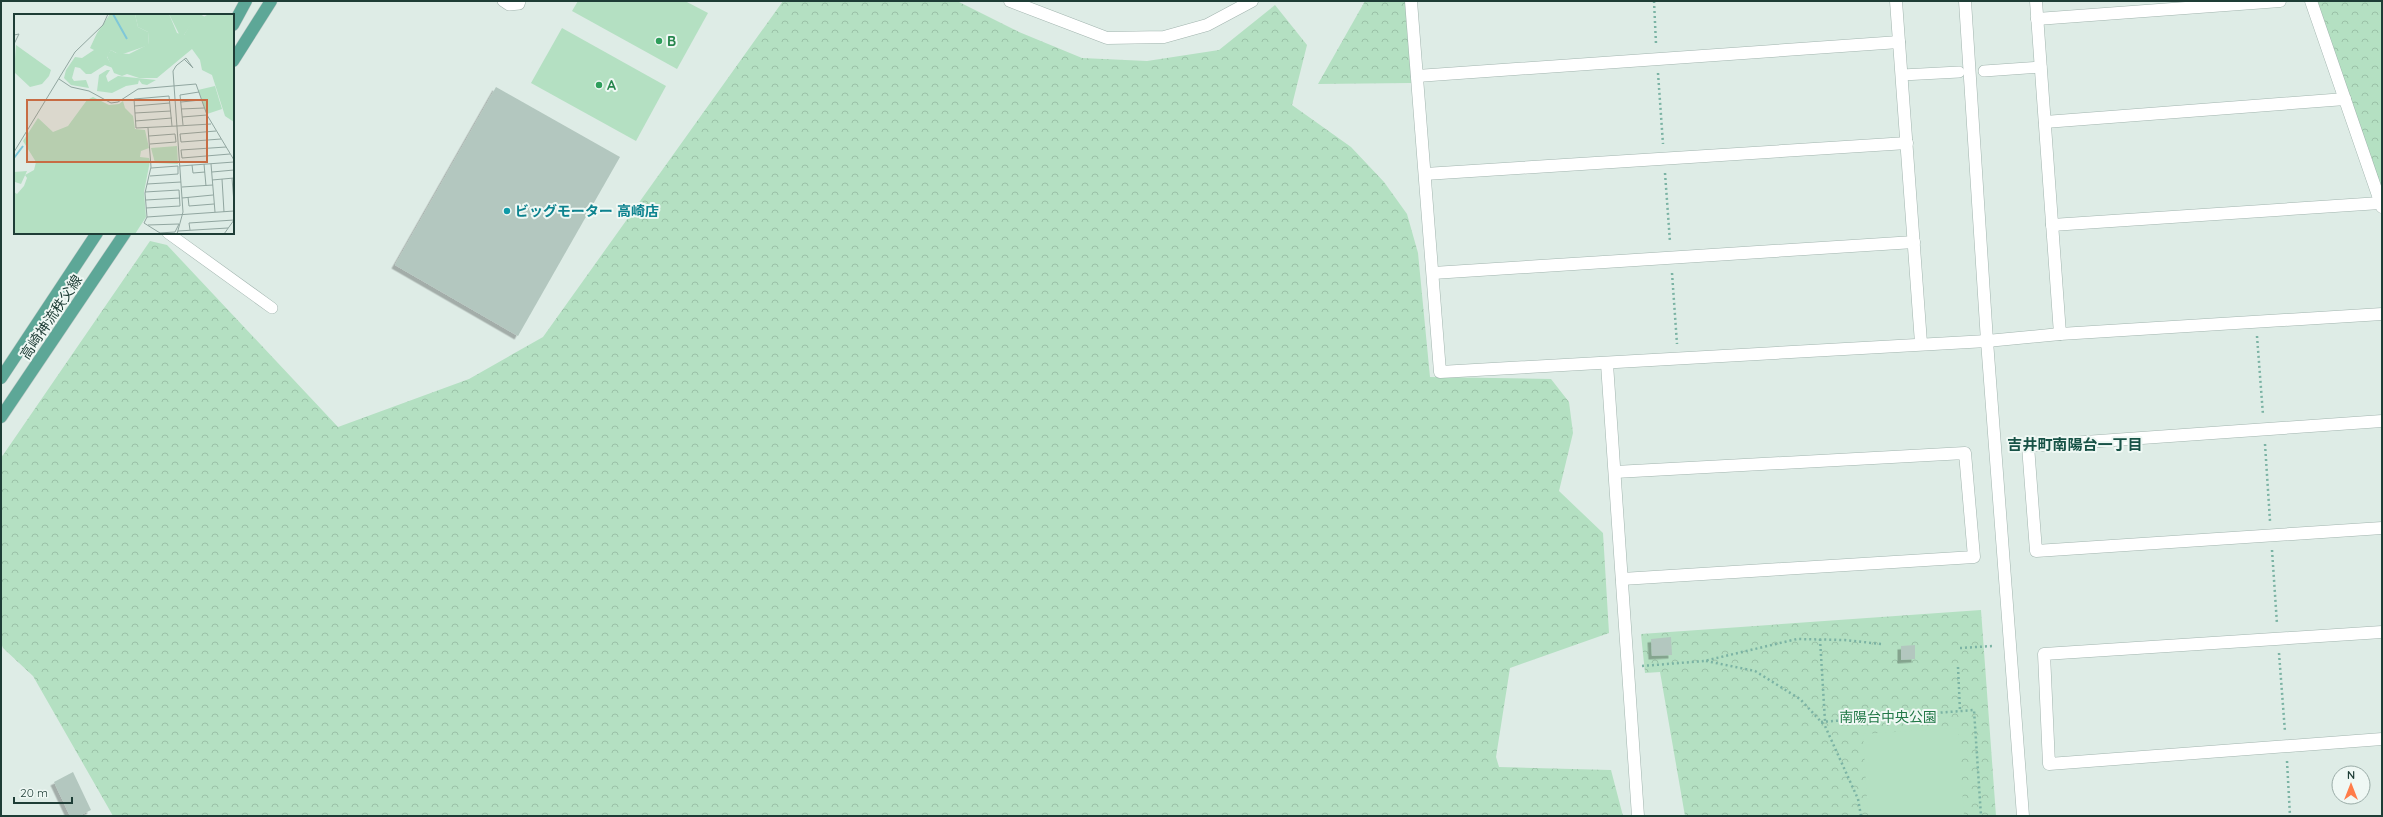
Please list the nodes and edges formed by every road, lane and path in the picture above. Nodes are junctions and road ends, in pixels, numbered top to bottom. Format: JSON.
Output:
{"nodes":[{"id":1,"x":246,"y":1,"type":"edge"},
{"id":2,"x":270,"y":1,"type":"edge"},
{"id":3,"x":503,"y":1,"type":"edge"},
{"id":4,"x":520,"y":1,"type":"edge"},
{"id":5,"x":1010,"y":1,"type":"edge"},
{"id":6,"x":1252,"y":1,"type":"edge"},
{"id":7,"x":1411,"y":1,"type":"edge"},
{"id":8,"x":1654,"y":1,"type":"edge"},
{"id":9,"x":1896,"y":1,"type":"edge"},
{"id":10,"x":1965,"y":1,"type":"edge"},
{"id":11,"x":2036,"y":1,"type":"edge"},
{"id":12,"x":2280,"y":1,"type":"edge"},
{"id":13,"x":2311,"y":1,"type":"edge"},
{"id":14,"x":2037,"y":19,"type":"junction"},
{"id":15,"x":234,"y":23,"type":"edge"},
{"id":16,"x":1899,"y":42,"type":"junction"},
{"id":17,"x":234,"y":59,"type":"edge"},
{"id":18,"x":1657,"y":59,"type":"junction"},
{"id":19,"x":2041,"y":67,"type":"junction"},
{"id":20,"x":1984,"y":70,"type":"dead end"},
{"id":21,"x":1959,"y":72,"type":"dead end"},
{"id":22,"x":1902,"y":75,"type":"junction"},
{"id":23,"x":1417,"y":76,"type":"junction"},
{"id":24,"x":2344,"y":99,"type":"junction"},
{"id":25,"x":2045,"y":122,"type":"junction"},
{"id":26,"x":1906,"y":143,"type":"junction"},
{"id":27,"x":1664,"y":159,"type":"junction"},
{"id":28,"x":1425,"y":174,"type":"junction"},
{"id":29,"x":2381,"y":205,"type":"edge"},
{"id":30,"x":2052,"y":226,"type":"junction"},
{"id":31,"x":96,"y":234,"type":"edge"},
{"id":32,"x":124,"y":234,"type":"edge"},
{"id":33,"x":169,"y":234,"type":"edge"},
{"id":34,"x":1914,"y":242,"type":"junction"},
{"id":35,"x":1671,"y":258,"type":"junction"},
{"id":36,"x":1433,"y":273,"type":"junction"},
{"id":37,"x":272,"y":308,"type":"dead end"},
{"id":38,"x":2382,"y":314,"type":"edge"},
{"id":39,"x":2256,"y":322,"type":"junction"},
{"id":40,"x":2060,"y":334,"type":"junction"},
{"id":41,"x":1988,"y":341,"type":"junction"},
{"id":42,"x":1922,"y":343,"type":"junction"},
{"id":43,"x":1678,"y":359,"type":"junction"},
{"id":44,"x":1607,"y":364,"type":"junction"},
{"id":45,"x":1,"y":378,"type":"edge"},
{"id":46,"x":1,"y":417,"type":"edge"},
{"id":47,"x":2382,"y":421,"type":"edge"},
{"id":48,"x":2264,"y":429,"type":"junction"},
{"id":49,"x":1615,"y":472,"type":"junction"},
{"id":50,"x":2382,"y":528,"type":"edge"},
{"id":51,"x":2271,"y":535,"type":"junction"},
{"id":52,"x":1622,"y":579,"type":"junction"},
{"id":53,"x":2382,"y":632,"type":"edge"},
{"id":54,"x":1820,"y":639,"type":"junction"},
{"id":55,"x":2278,"y":639,"type":"junction"},
{"id":56,"x":1881,"y":644,"type":"dead end"},
{"id":57,"x":1993,"y":646,"type":"dead end"},
{"id":58,"x":1960,"y":648,"type":"dead end"},
{"id":59,"x":1704,"y":661,"type":"junction"},
{"id":60,"x":1628,"y":667,"type":"junction"},
{"id":61,"x":1958,"y":667,"type":"dead end"},
{"id":62,"x":1960,"y":711,"type":"junction"},
{"id":63,"x":1825,"y":721,"type":"junction"},
{"id":64,"x":1821,"y":722,"type":"junction"},
{"id":65,"x":2382,"y":739,"type":"edge"},
{"id":66,"x":2286,"y":746,"type":"junction"},
{"id":67,"x":1638,"y":816,"type":"edge"},
{"id":68,"x":1861,"y":816,"type":"edge"},
{"id":69,"x":1982,"y":816,"type":"edge"},
{"id":70,"x":2023,"y":816,"type":"edge"},
{"id":71,"x":2290,"y":816,"type":"edge"}],
"edges":[{"from":1,"to":15,"type":"main road"},
{"from":2,"to":17,"type":"main road"},
{"from":3,"to":4,"type":"lane"},
{"from":5,"to":6,"type":"street"},
{"from":7,"to":23,"type":"street"},
{"from":8,"to":18,"type":"path"},
{"from":9,"to":16,"type":"street"},
{"from":10,"to":41,"type":"street"},
{"from":11,"to":14,"type":"street"},
{"from":12,"to":14,"type":"street"},
{"from":13,"to":24,"type":"street"},
{"from":14,"to":19,"type":"street"},
{"from":16,"to":18,"type":"street"},
{"from":16,"to":22,"type":"street"},
{"from":18,"to":23,"type":"street"},
{"from":18,"to":27,"type":"path"},
{"from":19,"to":20,"type":"lane"},
{"from":19,"to":25,"type":"street"},
{"from":21,"to":22,"type":"lane"},
{"from":22,"to":26,"type":"street"},
{"from":23,"to":28,"type":"street"},
{"from":24,"to":25,"type":"street"},
{"from":24,"to":29,"type":"street"},
{"from":25,"to":30,"type":"street"},
{"from":26,"to":27,"type":"street"},
{"from":26,"to":34,"type":"street"},
{"from":27,"to":28,"type":"street"},
{"from":27,"to":35,"type":"path"},
{"from":28,"to":36,"type":"street"},
{"from":29,"to":30,"type":"street"},
{"from":30,"to":40,"type":"street"},
{"from":31,"to":45,"type":"main road","name":"高崎神流秩父線"},
{"from":32,"to":46,"type":"main road","name":"高崎神流秩父線"},
{"from":33,"to":37,"type":"lane"},
{"from":34,"to":35,"type":"street"},
{"from":34,"to":42,"type":"street"},
{"from":35,"to":36,"type":"street"},
{"from":35,"to":43,"type":"path"},
{"from":36,"to":44,"type":"street"},
{"from":38,"to":39,"type":"street"},
{"from":39,"to":40,"type":"street"},
{"from":39,"to":48,"type":"path"},
{"from":40,"to":41,"type":"street"},
{"from":41,"to":42,"type":"street"},
{"from":41,"to":70,"type":"street"},
{"from":42,"to":43,"type":"street"},
{"from":43,"to":44,"type":"street"},
{"from":44,"to":49,"type":"street"},
{"from":47,"to":48,"type":"street"},
{"from":48,"to":51,"type":"path"},
{"from":48,"to":51,"type":"street"},
{"from":49,"to":52,"type":"street"},
{"from":49,"to":52,"type":"street"},
{"from":50,"to":51,"type":"street"},
{"from":51,"to":55,"type":"path"},
{"from":52,"to":60,"type":"street"},
{"from":53,"to":55,"type":"street"},
{"from":54,"to":56,"type":"path"},
{"from":54,"to":59,"type":"path"},
{"from":54,"to":63,"type":"path"},
{"from":55,"to":66,"type":"path"},
{"from":55,"to":66,"type":"street"},
{"from":57,"to":58,"type":"path"},
{"from":59,"to":60,"type":"path"},
{"from":59,"to":64,"type":"path"},
{"from":60,"to":67,"type":"street"},
{"from":61,"to":62,"type":"path"},
{"from":62,"to":63,"type":"path"},
{"from":62,"to":69,"type":"path"},
{"from":63,"to":64,"type":"path"},
{"from":64,"to":68,"type":"path"},
{"from":65,"to":66,"type":"street"},
{"from":66,"to":71,"type":"path"}]}
